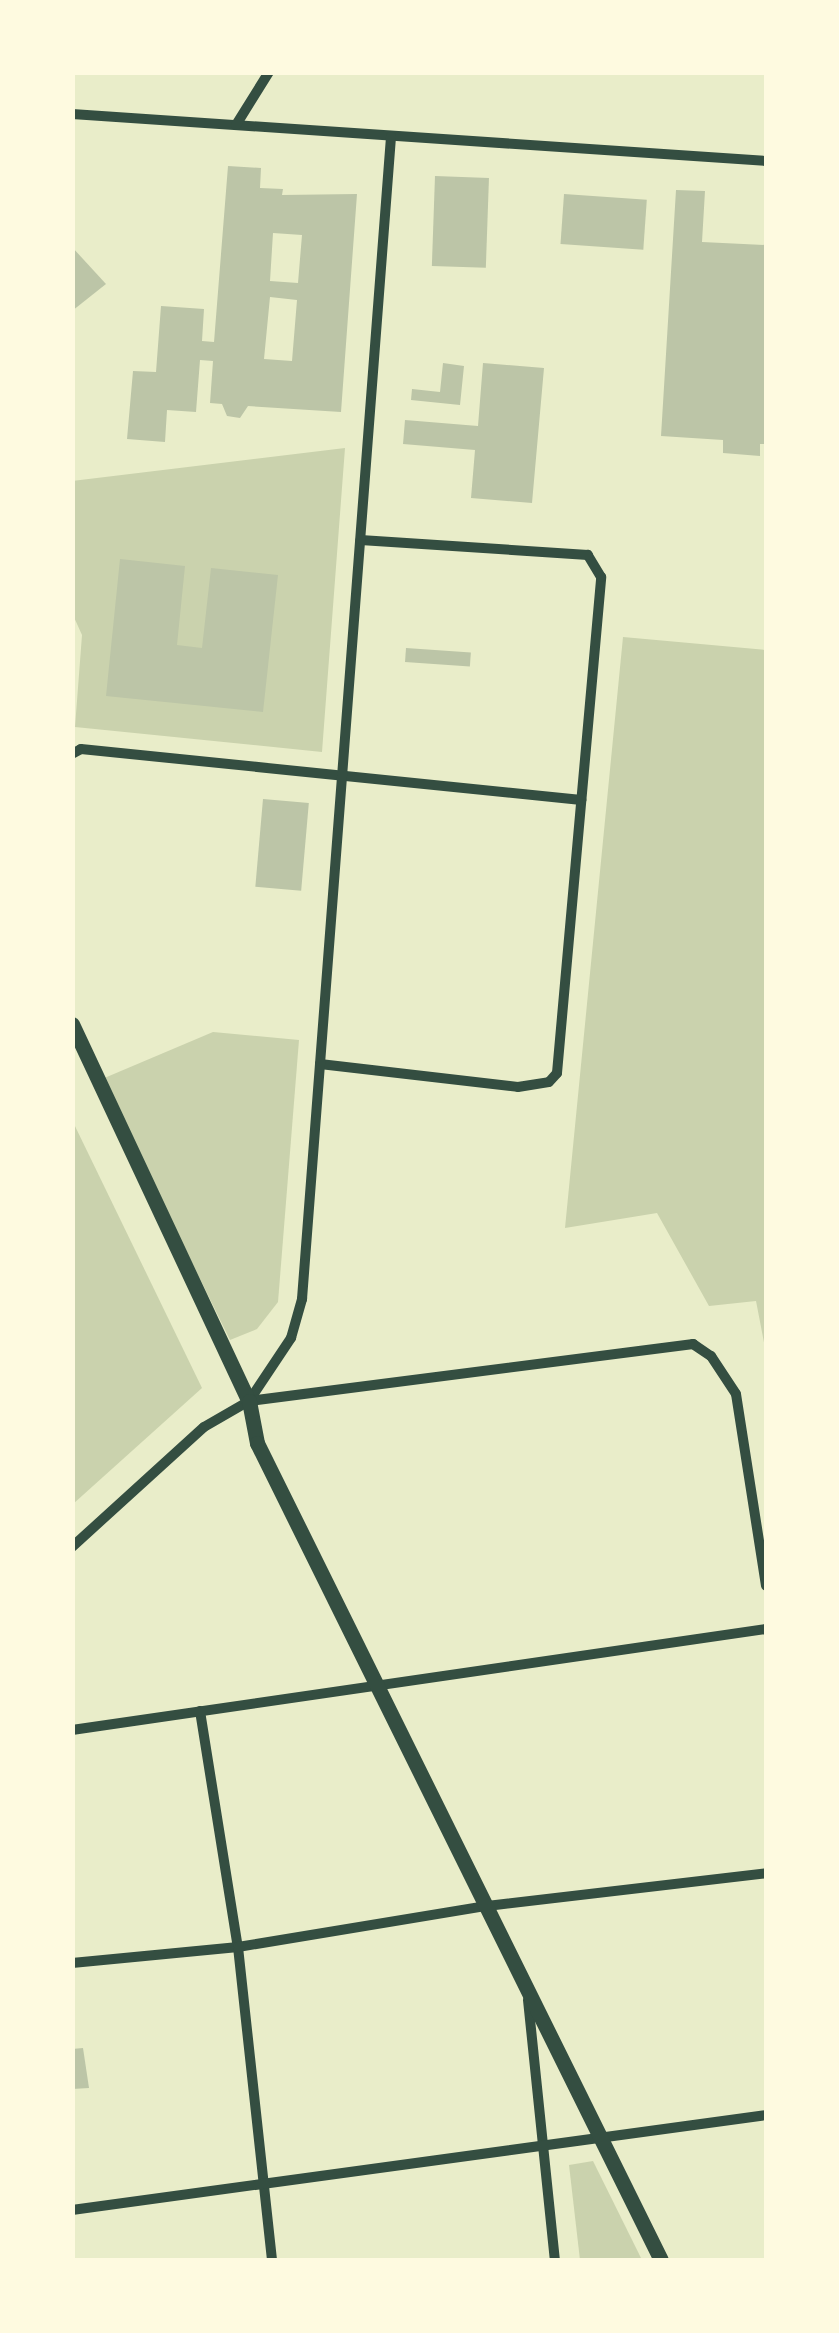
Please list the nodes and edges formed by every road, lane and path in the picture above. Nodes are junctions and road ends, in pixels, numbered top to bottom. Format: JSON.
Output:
{"nodes":[{"id":1,"x":269,"y":72,"type":"edge"},
{"id":2,"x":72,"y":114,"type":"edge"},
{"id":3,"x":236,"y":125,"type":"junction"},
{"id":4,"x":391,"y":136,"type":"junction"},
{"id":5,"x":766,"y":160,"type":"edge"},
{"id":6,"x":360,"y":540,"type":"junction"},
{"id":7,"x":72,"y":754,"type":"edge"},
{"id":8,"x":342,"y":776,"type":"junction"},
{"id":9,"x":581,"y":800,"type":"junction"},
{"id":10,"x":72,"y":1024,"type":"edge"},
{"id":11,"x":320,"y":1064,"type":"junction"},
{"id":12,"x":249,"y":1401,"type":"junction"},
{"id":13,"x":72,"y":1547,"type":"edge"},
{"id":14,"x":766,"y":1586,"type":"edge"},
{"id":15,"x":766,"y":1629,"type":"edge"},
{"id":16,"x":374,"y":1685,"type":"junction"},
{"id":17,"x":200,"y":1712,"type":"junction"},
{"id":18,"x":72,"y":1730,"type":"edge"},
{"id":19,"x":766,"y":1873,"type":"edge"},
{"id":20,"x":487,"y":1906,"type":"junction"},
{"id":21,"x":238,"y":1947,"type":"junction"},
{"id":22,"x":72,"y":1963,"type":"edge"},
{"id":23,"x":526,"y":1989,"type":"junction"},
{"id":24,"x":766,"y":2116,"type":"edge"},
{"id":25,"x":602,"y":2138,"type":"junction"},
{"id":26,"x":544,"y":2147,"type":"junction"},
{"id":27,"x":262,"y":2186,"type":"junction"},
{"id":28,"x":72,"y":2210,"type":"edge"},
{"id":29,"x":272,"y":2260,"type":"edge"},
{"id":30,"x":556,"y":2260,"type":"edge"},
{"id":31,"x":661,"y":2260,"type":"edge"}],
"edges":[{"from":1,"to":3,"type":"street"},
{"from":2,"to":3,"type":"street"},
{"from":3,"to":4,"type":"street"},
{"from":4,"to":5,"type":"street"},
{"from":4,"to":6,"type":"street"},
{"from":6,"to":8,"type":"street"},
{"from":6,"to":9,"type":"street"},
{"from":7,"to":8,"type":"street"},
{"from":8,"to":9,"type":"street"},
{"from":8,"to":11,"type":"street"},
{"from":9,"to":11,"type":"street"},
{"from":10,"to":12,"type":"street"},
{"from":11,"to":12,"type":"street"},
{"from":12,"to":13,"type":"street"},
{"from":12,"to":14,"type":"street"},
{"from":12,"to":16,"type":"street"},
{"from":15,"to":16,"type":"street"},
{"from":16,"to":17,"type":"street"},
{"from":16,"to":20,"type":"street"},
{"from":17,"to":18,"type":"street"},
{"from":17,"to":21,"type":"street"},
{"from":19,"to":20,"type":"street"},
{"from":20,"to":21,"type":"street"},
{"from":20,"to":23,"type":"street"},
{"from":21,"to":22,"type":"street"},
{"from":21,"to":27,"type":"street"},
{"from":23,"to":25,"type":"street"},
{"from":23,"to":26,"type":"street"},
{"from":24,"to":25,"type":"street"},
{"from":25,"to":26,"type":"street"},
{"from":25,"to":31,"type":"street"},
{"from":26,"to":27,"type":"street"},
{"from":26,"to":30,"type":"street"},
{"from":27,"to":28,"type":"street"},
{"from":27,"to":29,"type":"street"}]}
